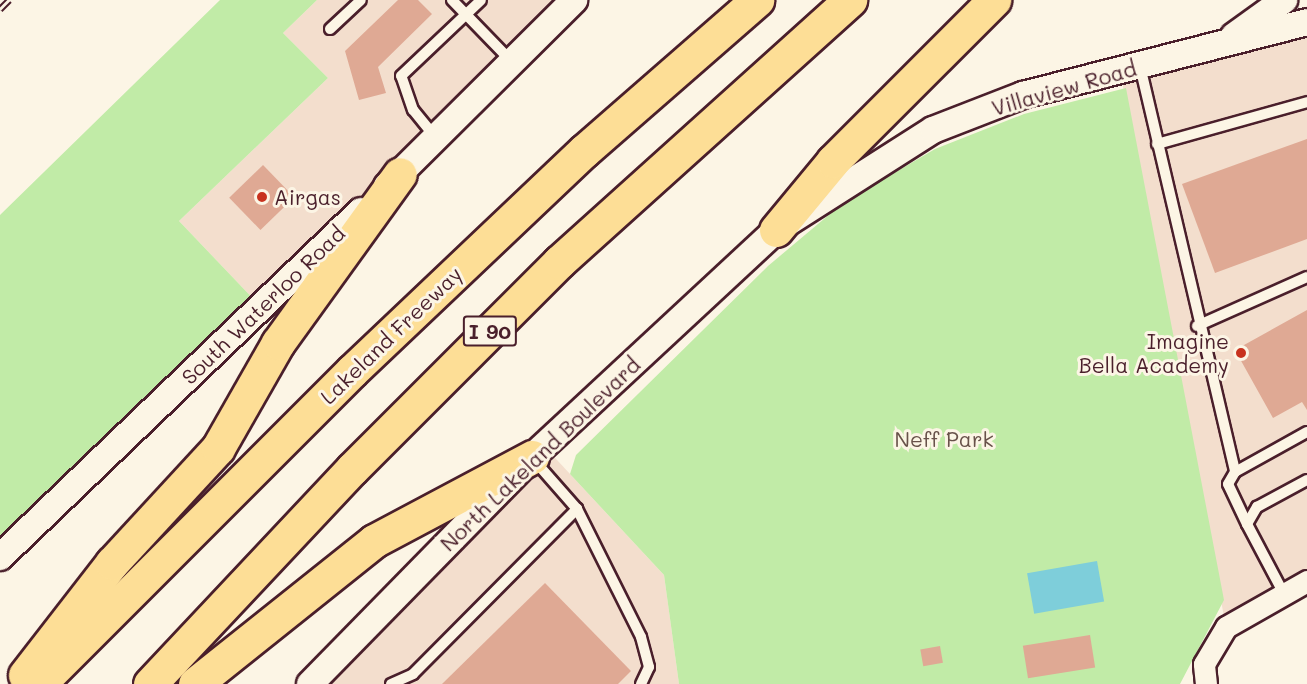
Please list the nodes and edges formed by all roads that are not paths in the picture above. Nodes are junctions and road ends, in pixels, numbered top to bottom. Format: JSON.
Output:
{"nodes":[{"id":1,"x":361,"y":0,"type":"edge"},
{"id":2,"x":452,"y":0,"type":"edge"},
{"id":3,"x":481,"y":0,"type":"edge"},
{"id":4,"x":757,"y":0,"type":"edge"},
{"id":5,"x":850,"y":0,"type":"edge"},
{"id":6,"x":994,"y":0,"type":"edge"},
{"id":7,"x":1284,"y":0,"type":"edge"},
{"id":8,"x":563,"y":4,"type":"edge"},
{"id":9,"x":465,"y":14,"type":"junction"},
{"id":10,"x":1307,"y":22,"type":"edge"},
{"id":11,"x":330,"y":29,"type":"dead end"},
{"id":12,"x":1220,"y":46,"type":"junction"},
{"id":13,"x":512,"y":62,"type":"junction"},
{"id":14,"x":1140,"y":66,"type":"junction"},
{"id":15,"x":1307,"y":102,"type":"edge"},
{"id":16,"x":436,"y":138,"type":"junction"},
{"id":17,"x":1157,"y":144,"type":"junction"},
{"id":18,"x":400,"y":174,"type":"junction"},
{"id":19,"x":776,"y":230,"type":"junction"},
{"id":20,"x":1307,"y":277,"type":"edge"},
{"id":21,"x":1197,"y":326,"type":"junction"},
{"id":22,"x":1307,"y":432,"type":"edge"},
{"id":23,"x":532,"y":458,"type":"junction"},
{"id":24,"x":1235,"y":472,"type":"junction"},
{"id":25,"x":1307,"y":480,"type":"edge"},
{"id":26,"x":577,"y":509,"type":"junction"},
{"id":27,"x":1247,"y":524,"type":"junction"},
{"id":28,"x":0,"y":557,"type":"edge"},
{"id":29,"x":1306,"y":585,"type":"edge"},
{"id":30,"x":1284,"y":594,"type":"junction"},
{"id":31,"x":62,"y":646,"type":"junction"},
{"id":32,"x":642,"y":683,"type":"edge"},
{"id":33,"x":18,"y":684,"type":"edge"},
{"id":34,"x":39,"y":684,"type":"edge"},
{"id":35,"x":150,"y":684,"type":"edge"},
{"id":36,"x":195,"y":684,"type":"edge"},
{"id":37,"x":310,"y":684,"type":"edge"},
{"id":38,"x":391,"y":684,"type":"edge"},
{"id":39,"x":1206,"y":684,"type":"edge"}],
"edges":[{"from":1,"to":11,"type":"lane"},
{"from":2,"to":9,"type":"lane"},
{"from":3,"to":9,"type":"lane"},
{"from":4,"to":31,"type":"highway","name":"Lakeland Freeway"},
{"from":5,"to":35,"type":"highway","number":"I 90"},
{"from":6,"to":19,"type":"highway"},
{"from":7,"to":12,"type":"street"},
{"from":8,"to":13,"type":"street","name":"South Waterloo Road"},
{"from":9,"to":13,"type":"lane"},
{"from":9,"to":16,"type":"lane"},
{"from":10,"to":12,"type":"street","name":"Villaview Road"},
{"from":12,"to":14,"type":"street","name":"Villaview Road"},
{"from":13,"to":16,"type":"street","name":"South Waterloo Road"},
{"from":14,"to":17,"type":"lane"},
{"from":14,"to":19,"type":"street","name":"Villaview Road"},
{"from":15,"to":17,"type":"lane"},
{"from":16,"to":18,"type":"street","name":"South Waterloo Road"},
{"from":17,"to":21,"type":"lane"},
{"from":18,"to":28,"type":"street","name":"South Waterloo Road"},
{"from":18,"to":31,"type":"highway"},
{"from":19,"to":23,"type":"street","name":"North Lakeland Boulevard"},
{"from":20,"to":21,"type":"lane"},
{"from":21,"to":24,"type":"lane"},
{"from":22,"to":24,"type":"lane"},
{"from":23,"to":26,"type":"lane"},
{"from":23,"to":36,"type":"highway"},
{"from":23,"to":37,"type":"street","name":"North Lakeland Boulevard"},
{"from":24,"to":27,"type":"lane"},
{"from":25,"to":27,"type":"lane"},
{"from":26,"to":32,"type":"lane"},
{"from":26,"to":38,"type":"lane"},
{"from":27,"to":30,"type":"lane"},
{"from":29,"to":30,"type":"street"},
{"from":30,"to":39,"type":"street"},
{"from":31,"to":33,"type":"highway"},
{"from":31,"to":34,"type":"highway","name":"Lakeland Freeway"}]}
